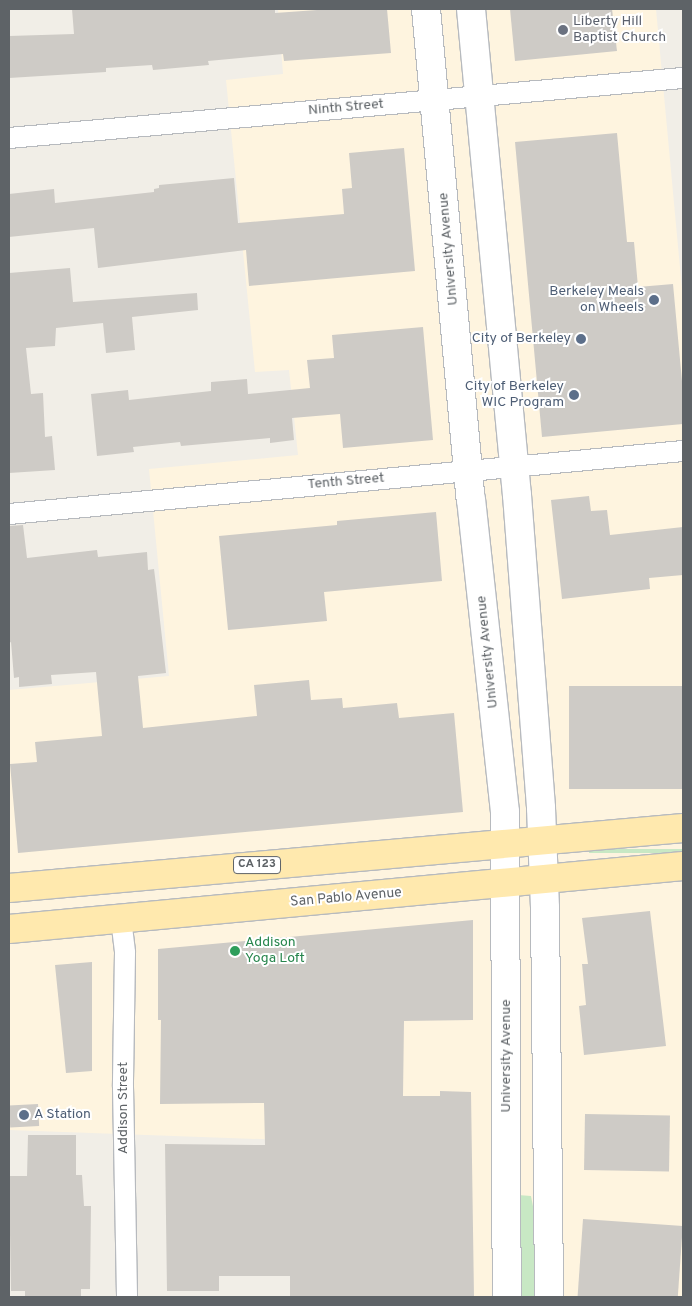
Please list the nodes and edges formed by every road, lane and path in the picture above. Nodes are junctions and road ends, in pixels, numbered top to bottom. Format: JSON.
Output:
{"nodes":[{"id":1,"x":426,"y":9,"type":"edge"},
{"id":2,"x":471,"y":9,"type":"edge"},
{"id":3,"x":683,"y":78,"type":"edge"},
{"id":4,"x":480,"y":97,"type":"junction"},
{"id":5,"x":435,"y":100,"type":"junction"},
{"id":6,"x":9,"y":138,"type":"edge"},
{"id":7,"x":683,"y":451,"type":"edge"},
{"id":8,"x":514,"y":467,"type":"junction"},
{"id":9,"x":469,"y":471,"type":"junction"},
{"id":10,"x":9,"y":514,"type":"edge"},
{"id":11,"x":683,"y":828,"type":"edge"},
{"id":12,"x":543,"y":841,"type":"junction"},
{"id":13,"x":506,"y":843,"type":"junction"},
{"id":14,"x":683,"y":866,"type":"edge"},
{"id":15,"x":544,"y":878,"type":"junction"},
{"id":16,"x":506,"y":882,"type":"junction"},
{"id":17,"x":9,"y":888,"type":"edge"},
{"id":18,"x":121,"y":919,"type":"junction"},
{"id":19,"x":9,"y":929,"type":"edge"},
{"id":20,"x":127,"y":1297,"type":"edge"},
{"id":21,"x":506,"y":1297,"type":"edge"},
{"id":22,"x":549,"y":1297,"type":"edge"}],
"edges":[{"from":1,"to":5,"type":"main road","name":"University Avenue"},
{"from":2,"to":4,"type":"main road"},
{"from":3,"to":4,"type":"street","name":"Ninth Street"},
{"from":4,"to":5,"type":"street","name":"Ninth Street"},
{"from":4,"to":8,"type":"main road"},
{"from":5,"to":6,"type":"street","name":"Ninth Street"},
{"from":5,"to":9,"type":"main road","name":"University Avenue"},
{"from":7,"to":8,"type":"street","name":"Tenth Street"},
{"from":8,"to":9,"type":"street","name":"Tenth Street"},
{"from":8,"to":12,"type":"main road"},
{"from":9,"to":10,"type":"street","name":"Tenth Street"},
{"from":9,"to":13,"type":"main road","name":"University Avenue"},
{"from":11,"to":12,"type":"main road","number":"CA 123"},
{"from":12,"to":13,"type":"main road","number":"CA 123"},
{"from":12,"to":15,"type":"main road"},
{"from":13,"to":16,"type":"main road","name":"University Avenue"},
{"from":13,"to":17,"type":"main road","number":"CA 123"},
{"from":14,"to":15,"type":"main road","name":"San Pablo Avenue"},
{"from":15,"to":16,"type":"main road","name":"San Pablo Avenue"},
{"from":15,"to":22,"type":"main road"},
{"from":16,"to":18,"type":"main road","name":"San Pablo Avenue"},
{"from":16,"to":21,"type":"main road","name":"University Avenue"},
{"from":18,"to":19,"type":"main road","name":"San Pablo Avenue"},
{"from":18,"to":20,"type":"street","name":"Addison Street"}]}
